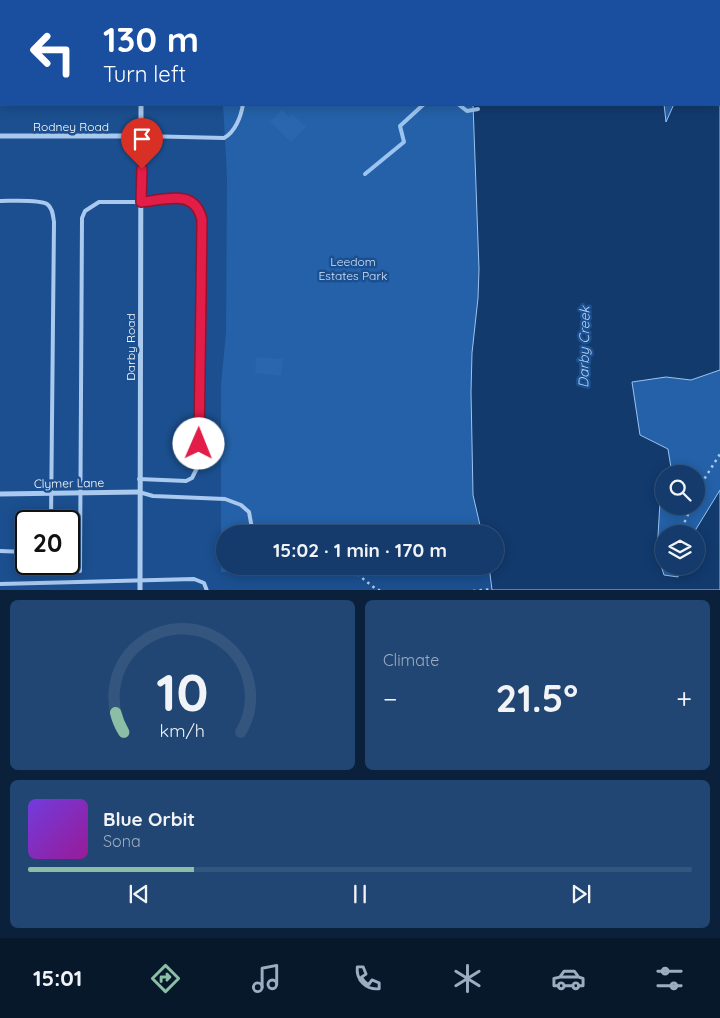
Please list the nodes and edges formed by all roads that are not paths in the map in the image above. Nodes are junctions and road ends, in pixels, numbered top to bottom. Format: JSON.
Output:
{"nodes":[{"id":1,"x":141,"y":105,"type":"edge"},
{"id":2,"x":243,"y":105,"type":"edge"},
{"id":3,"x":0,"y":136,"type":"edge"},
{"id":4,"x":142,"y":136,"type":"junction"},
{"id":5,"x":0,"y":201,"type":"edge"},
{"id":6,"x":141,"y":202,"type":"junction"},
{"id":7,"x":139,"y":479,"type":"junction"},
{"id":8,"x":139,"y":492,"type":"junction"},
{"id":9,"x":51,"y":493,"type":"junction"},
{"id":10,"x":81,"y":493,"type":"junction"},
{"id":11,"x":0,"y":494,"type":"edge"},
{"id":12,"x":51,"y":510,"type":"edge"},
{"id":13,"x":251,"y":525,"type":"edge"},
{"id":14,"x":0,"y":551,"type":"edge"},
{"id":15,"x":15,"y":552,"type":"edge"},
{"id":16,"x":80,"y":571,"type":"dead end"},
{"id":17,"x":140,"y":581,"type":"junction"},
{"id":18,"x":0,"y":584,"type":"edge"},
{"id":19,"x":140,"y":590,"type":"edge"},
{"id":20,"x":207,"y":590,"type":"edge"}],
"edges":[{"from":1,"to":4,"type":"street","name":"Darby Road"},
{"from":2,"to":4,"type":"lane"},
{"from":3,"to":4,"type":"street","name":"Rodney Road"},
{"from":4,"to":6,"type":"street","name":"Darby Road"},
{"from":5,"to":9,"type":"lane"},
{"from":6,"to":7,"type":"street","name":"Darby Road"},
{"from":6,"to":7,"type":"lane"},
{"from":6,"to":10,"type":"lane"},
{"from":7,"to":8,"type":"street","name":"Darby Road"},
{"from":8,"to":10,"type":"street","name":"Clymer Lane"},
{"from":8,"to":13,"type":"lane"},
{"from":8,"to":17,"type":"street","name":"Darby Road"},
{"from":9,"to":10,"type":"street","name":"Clymer Lane"},
{"from":9,"to":11,"type":"street","name":"Clymer Lane"},
{"from":9,"to":12,"type":"lane"},
{"from":10,"to":16,"type":"lane"},
{"from":14,"to":15,"type":"lane"},
{"from":17,"to":18,"type":"lane"},
{"from":17,"to":19,"type":"street","name":"Darby Road"},
{"from":17,"to":20,"type":"lane"}]}
